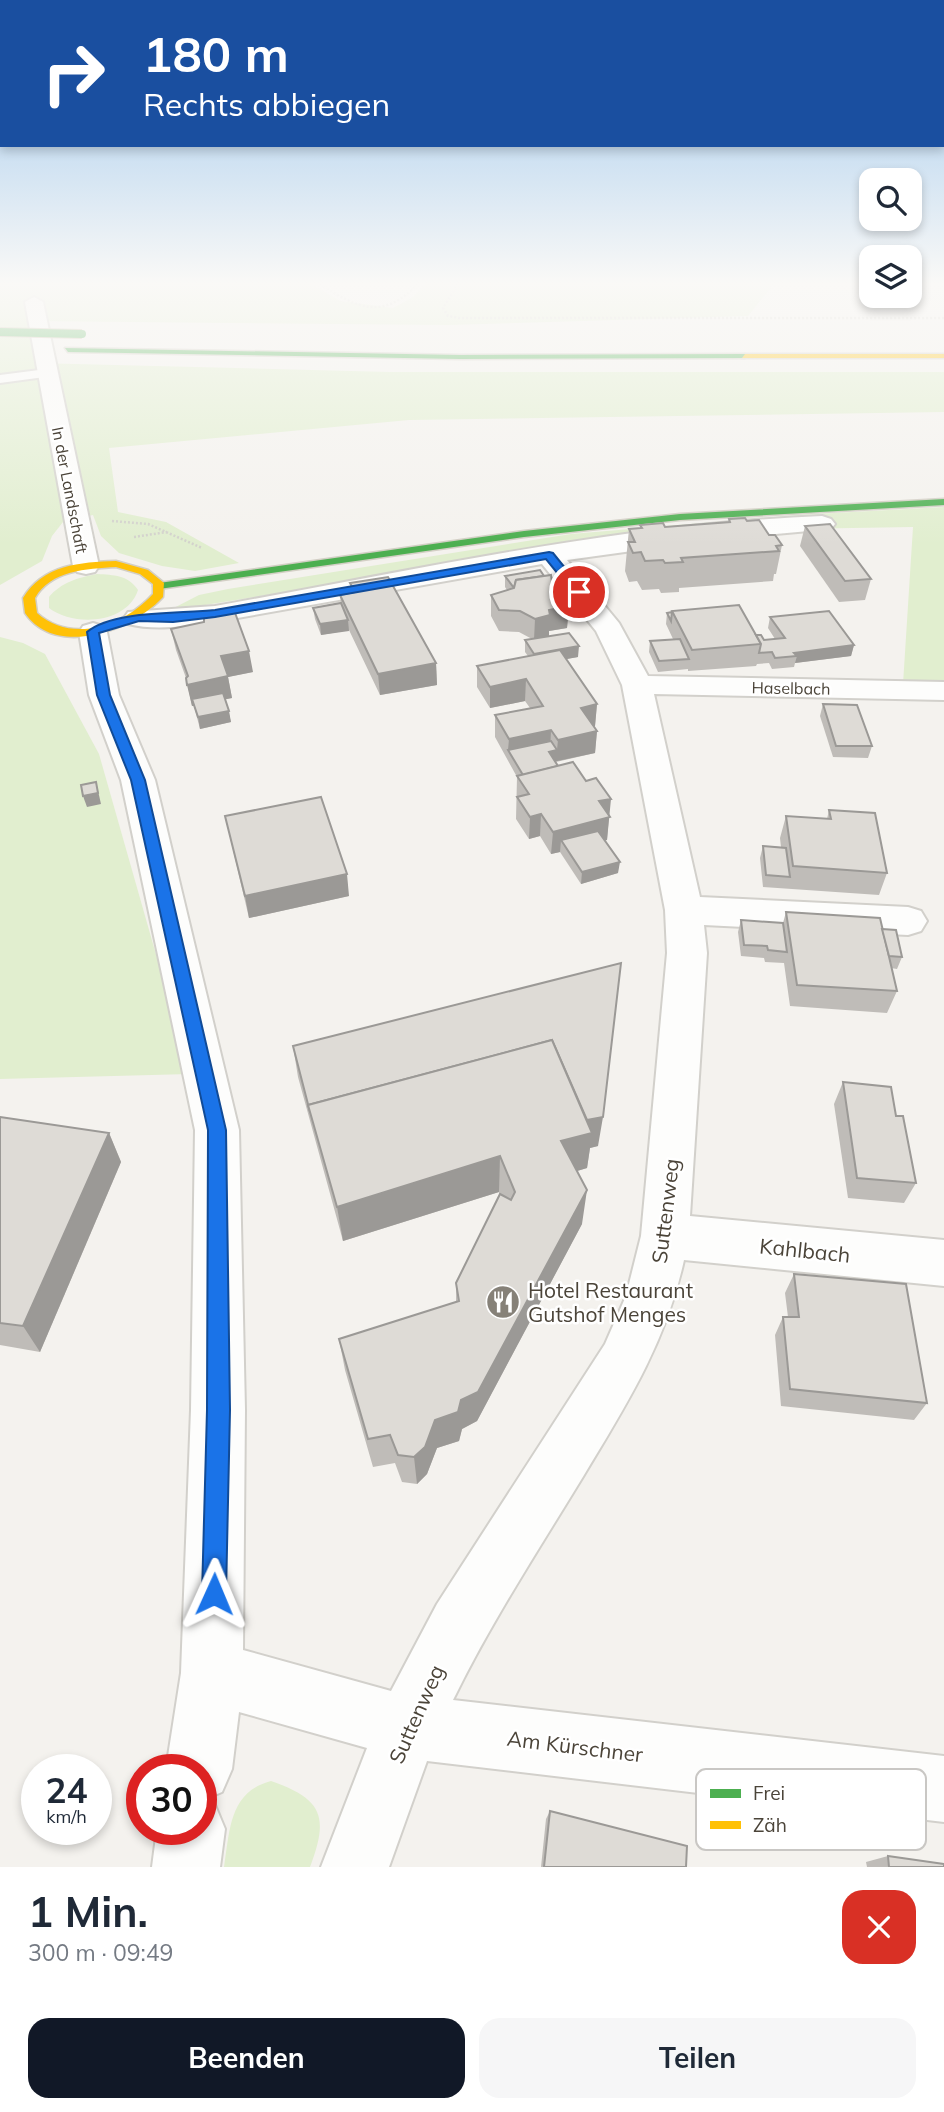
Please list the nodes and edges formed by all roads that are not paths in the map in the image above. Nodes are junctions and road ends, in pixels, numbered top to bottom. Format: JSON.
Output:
{"nodes":[{"id":1,"x":47,"y":373,"type":"joint"},
{"id":2,"x":0,"y":379,"type":"edge"},
{"id":3,"x":944,"y":502,"type":"edge"},
{"id":4,"x":822,"y":524,"type":"edge"},
{"id":5,"x":549,"y":555,"type":"junction"},
{"id":6,"x":86,"y":566,"type":"junction"},
{"id":7,"x":157,"y":607,"type":"junction"},
{"id":8,"x":93,"y":632,"type":"junction"},
{"id":9,"x":637,"y":685,"type":"junction"},
{"id":10,"x":944,"y":691,"type":"edge"},
{"id":11,"x":684,"y":910,"type":"junction"},
{"id":12,"x":908,"y":921,"type":"dead end"},
{"id":13,"x":666,"y":1236,"type":"junction"},
{"id":14,"x":944,"y":1263,"type":"edge"},
{"id":15,"x":212,"y":1673,"type":"junction"},
{"id":16,"x":407,"y":1727,"type":"junction"},
{"id":17,"x":201,"y":1754,"type":"edge"},
{"id":18,"x":771,"y":1769,"type":"edge"},
{"id":19,"x":926,"y":1787,"type":"edge"},
{"id":20,"x":944,"y":1789,"type":"edge"},
{"id":21,"x":189,"y":1845,"type":"edge"},
{"id":22,"x":186,"y":1867,"type":"edge"},
{"id":23,"x":355,"y":1867,"type":"edge"}],
"edges":[{"from":1,"to":2,"type":"lane"},
{"from":1,"to":6,"type":"street","name":"In der Landschaft"},
{"from":3,"to":7,"type":"main road"},
{"from":4,"to":5,"type":"street"},
{"from":5,"to":7,"type":"street"},
{"from":5,"to":9,"type":"street","name":"Suttenweg"},
{"from":6,"to":7,"type":"main road"},
{"from":6,"to":8,"type":"main road"},
{"from":7,"to":8,"type":"main road"},
{"from":8,"to":15,"type":"street"},
{"from":9,"to":10,"type":"street","name":"Haselbach"},
{"from":9,"to":11,"type":"street","name":"Suttenweg"},
{"from":11,"to":12,"type":"street"},
{"from":11,"to":13,"type":"street","name":"Suttenweg"},
{"from":13,"to":14,"type":"street","name":"Kahlbach"},
{"from":13,"to":16,"type":"street","name":"Suttenweg"},
{"from":15,"to":16,"type":"street","name":"Am Kürschner"},
{"from":15,"to":17,"type":"street"},
{"from":16,"to":18,"type":"street","name":"Am Kürschner"},
{"from":16,"to":23,"type":"street","name":"Suttenweg"},
{"from":19,"to":20,"type":"street","name":"Am Kürschner"},
{"from":21,"to":22,"type":"street"}]}
